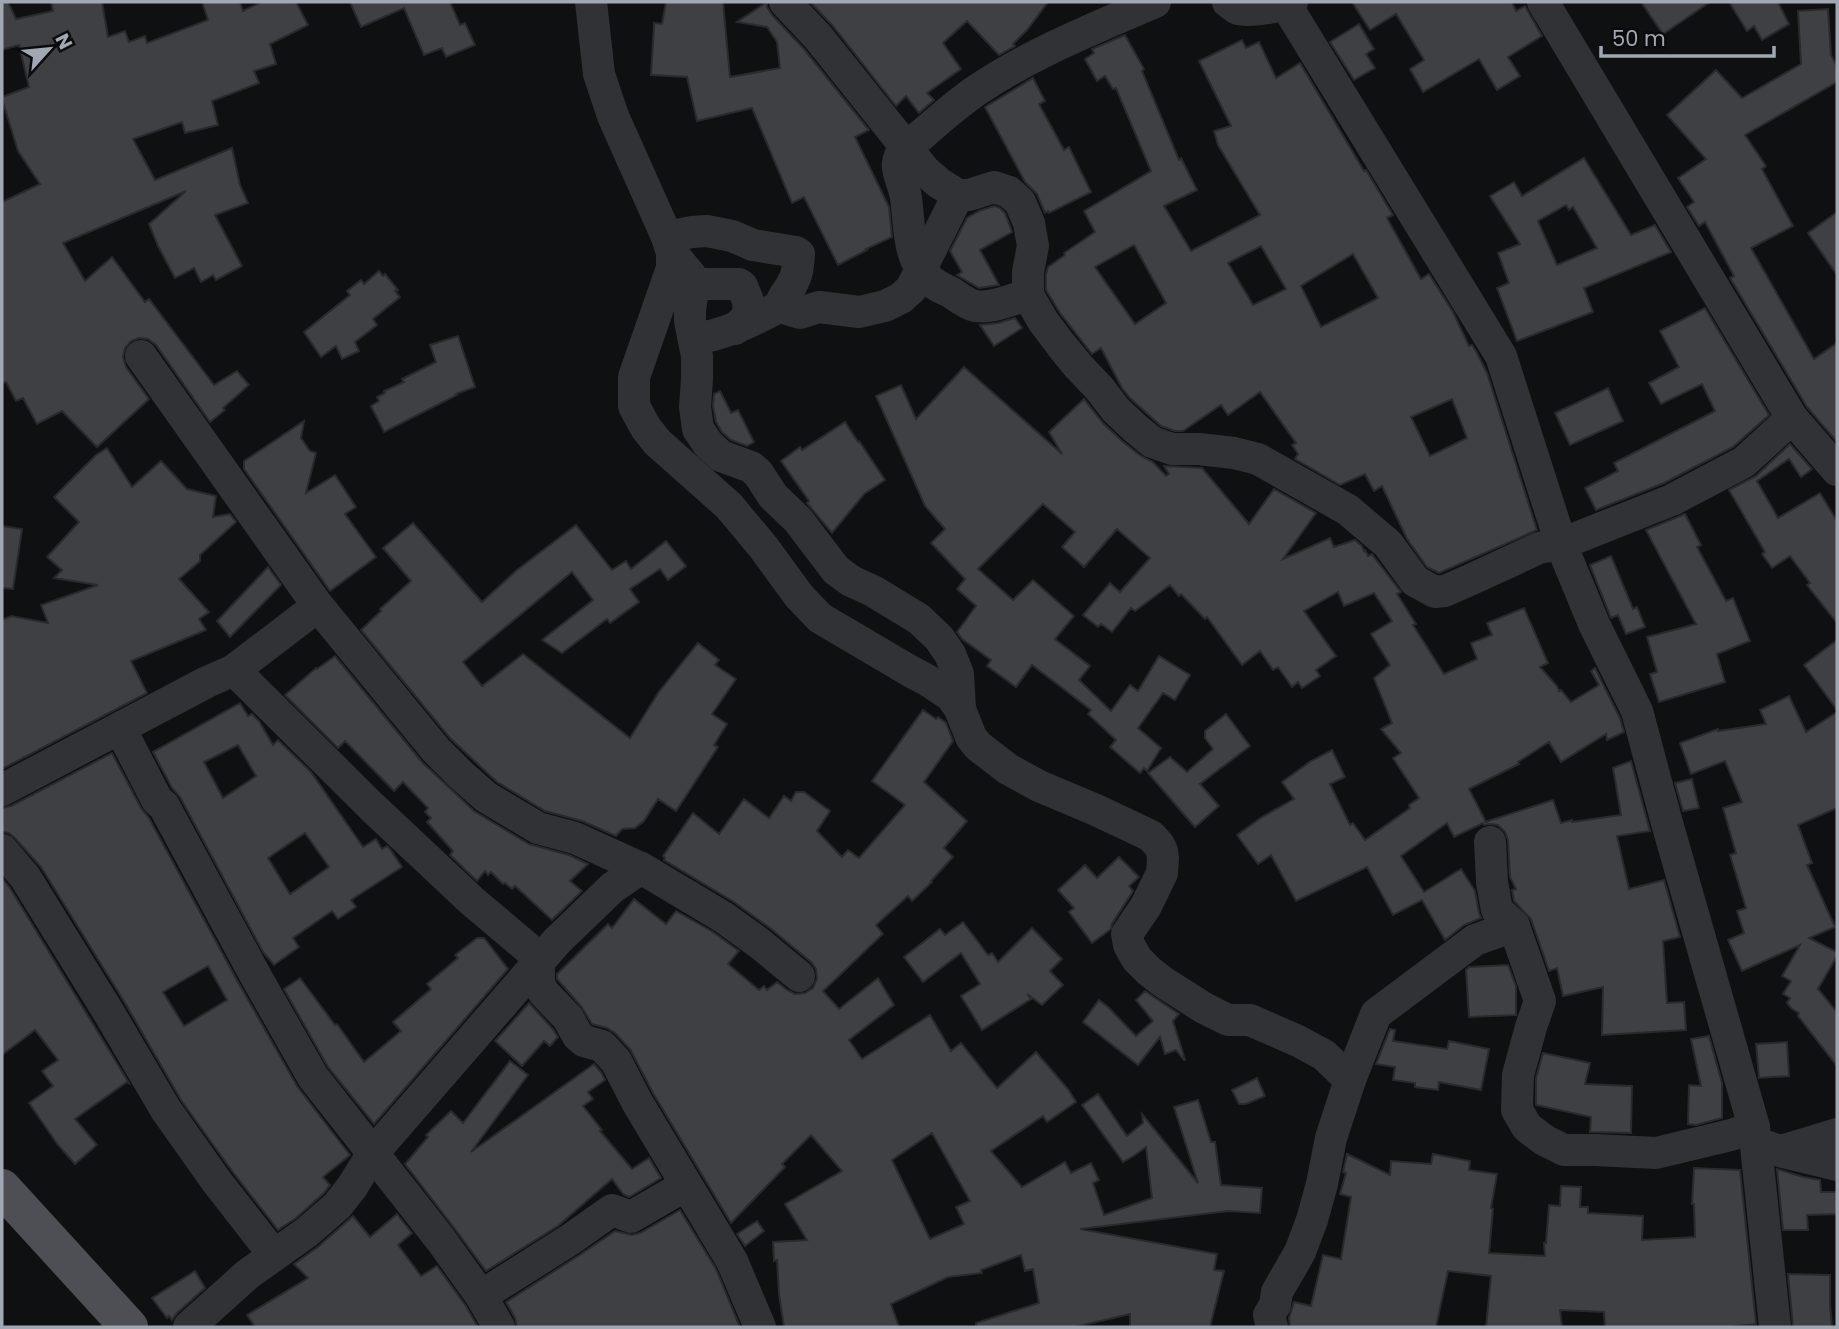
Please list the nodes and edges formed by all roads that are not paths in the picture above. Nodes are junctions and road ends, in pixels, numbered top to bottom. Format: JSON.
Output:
{"nodes":[{"id":1,"x":591,"y":2,"type":"edge"},
{"id":2,"x":785,"y":2,"type":"edge"},
{"id":3,"x":1156,"y":2,"type":"edge"},
{"id":4,"x":1228,"y":2,"type":"edge"},
{"id":5,"x":1543,"y":2,"type":"edge"},
{"id":6,"x":1289,"y":4,"type":"edge"},
{"id":7,"x":906,"y":148,"type":"junction"},
{"id":8,"x":958,"y":195,"type":"junction"},
{"id":9,"x":683,"y":262,"type":"junction"},
{"id":10,"x":921,"y":269,"type":"junction"},
{"id":11,"x":1028,"y":295,"type":"junction"},
{"id":12,"x":780,"y":307,"type":"junction"},
{"id":13,"x":712,"y":335,"type":"junction"},
{"id":14,"x":141,"y":356,"type":"dead end"},
{"id":15,"x":1792,"y":418,"type":"junction"},
{"id":16,"x":1837,"y":470,"type":"edge"},
{"id":17,"x":1561,"y":544,"type":"junction"},
{"id":18,"x":318,"y":606,"type":"junction"},
{"id":19,"x":234,"y":670,"type":"junction"},
{"id":20,"x":960,"y":709,"type":"junction"},
{"id":21,"x":120,"y":728,"type":"junction"},
{"id":22,"x":2,"y":790,"type":"edge"},
{"id":23,"x":1490,"y":842,"type":"dead end"},
{"id":24,"x":2,"y":850,"type":"edge"},
{"id":25,"x":641,"y":868,"type":"junction"},
{"id":26,"x":1514,"y":926,"type":"junction"},
{"id":27,"x":539,"y":963,"type":"junction"},
{"id":28,"x":799,"y":976,"type":"dead end"},
{"id":29,"x":1350,"y":1080,"type":"junction"},
{"id":30,"x":1837,"y":1134,"type":"edge"},
{"id":31,"x":1764,"y":1140,"type":"junction"},
{"id":32,"x":373,"y":1153,"type":"junction"},
{"id":33,"x":1837,"y":1164,"type":"edge"},
{"id":34,"x":686,"y":1185,"type":"junction"},
{"id":35,"x":2,"y":1188,"type":"edge"},
{"id":36,"x":274,"y":1255,"type":"junction"},
{"id":37,"x":481,"y":1296,"type":"junction"},
{"id":38,"x":129,"y":1327,"type":"edge"},
{"id":39,"x":189,"y":1327,"type":"edge"},
{"id":40,"x":499,"y":1327,"type":"edge"},
{"id":41,"x":760,"y":1327,"type":"edge"},
{"id":42,"x":1272,"y":1327,"type":"edge"},
{"id":43,"x":1775,"y":1327,"type":"edge"}],
"edges":[{"from":1,"to":9,"type":"street"},
{"from":2,"to":7,"type":"street"},
{"from":3,"to":7,"type":"street"},
{"from":4,"to":6,"type":"street"},
{"from":5,"to":15,"type":"street"},
{"from":6,"to":17,"type":"street"},
{"from":7,"to":8,"type":"street"},
{"from":7,"to":10,"type":"street"},
{"from":8,"to":10,"type":"street"},
{"from":8,"to":11,"type":"street"},
{"from":9,"to":12,"type":"street"},
{"from":9,"to":13,"type":"street"},
{"from":9,"to":13,"type":"street"},
{"from":9,"to":20,"type":"street"},
{"from":10,"to":11,"type":"street"},
{"from":10,"to":12,"type":"street"},
{"from":11,"to":17,"type":"street"},
{"from":12,"to":13,"type":"street"},
{"from":13,"to":20,"type":"street"},
{"from":14,"to":18,"type":"street"},
{"from":15,"to":16,"type":"street"},
{"from":15,"to":17,"type":"street"},
{"from":17,"to":31,"type":"street"},
{"from":18,"to":19,"type":"street"},
{"from":18,"to":25,"type":"street"},
{"from":19,"to":21,"type":"street"},
{"from":19,"to":27,"type":"street"},
{"from":20,"to":29,"type":"street"},
{"from":21,"to":22,"type":"street"},
{"from":21,"to":32,"type":"street"},
{"from":23,"to":26,"type":"street"},
{"from":24,"to":36,"type":"street"},
{"from":25,"to":27,"type":"street"},
{"from":25,"to":28,"type":"street"},
{"from":26,"to":29,"type":"street"},
{"from":26,"to":31,"type":"street"},
{"from":27,"to":32,"type":"street"},
{"from":27,"to":34,"type":"street"},
{"from":29,"to":42,"type":"street"},
{"from":30,"to":31,"type":"street"},
{"from":31,"to":33,"type":"street"},
{"from":31,"to":43,"type":"street"},
{"from":32,"to":36,"type":"street"},
{"from":32,"to":37,"type":"street"},
{"from":34,"to":37,"type":"street"},
{"from":34,"to":41,"type":"street"},
{"from":35,"to":38,"type":"main road"},
{"from":36,"to":39,"type":"street"},
{"from":37,"to":40,"type":"street"}]}
